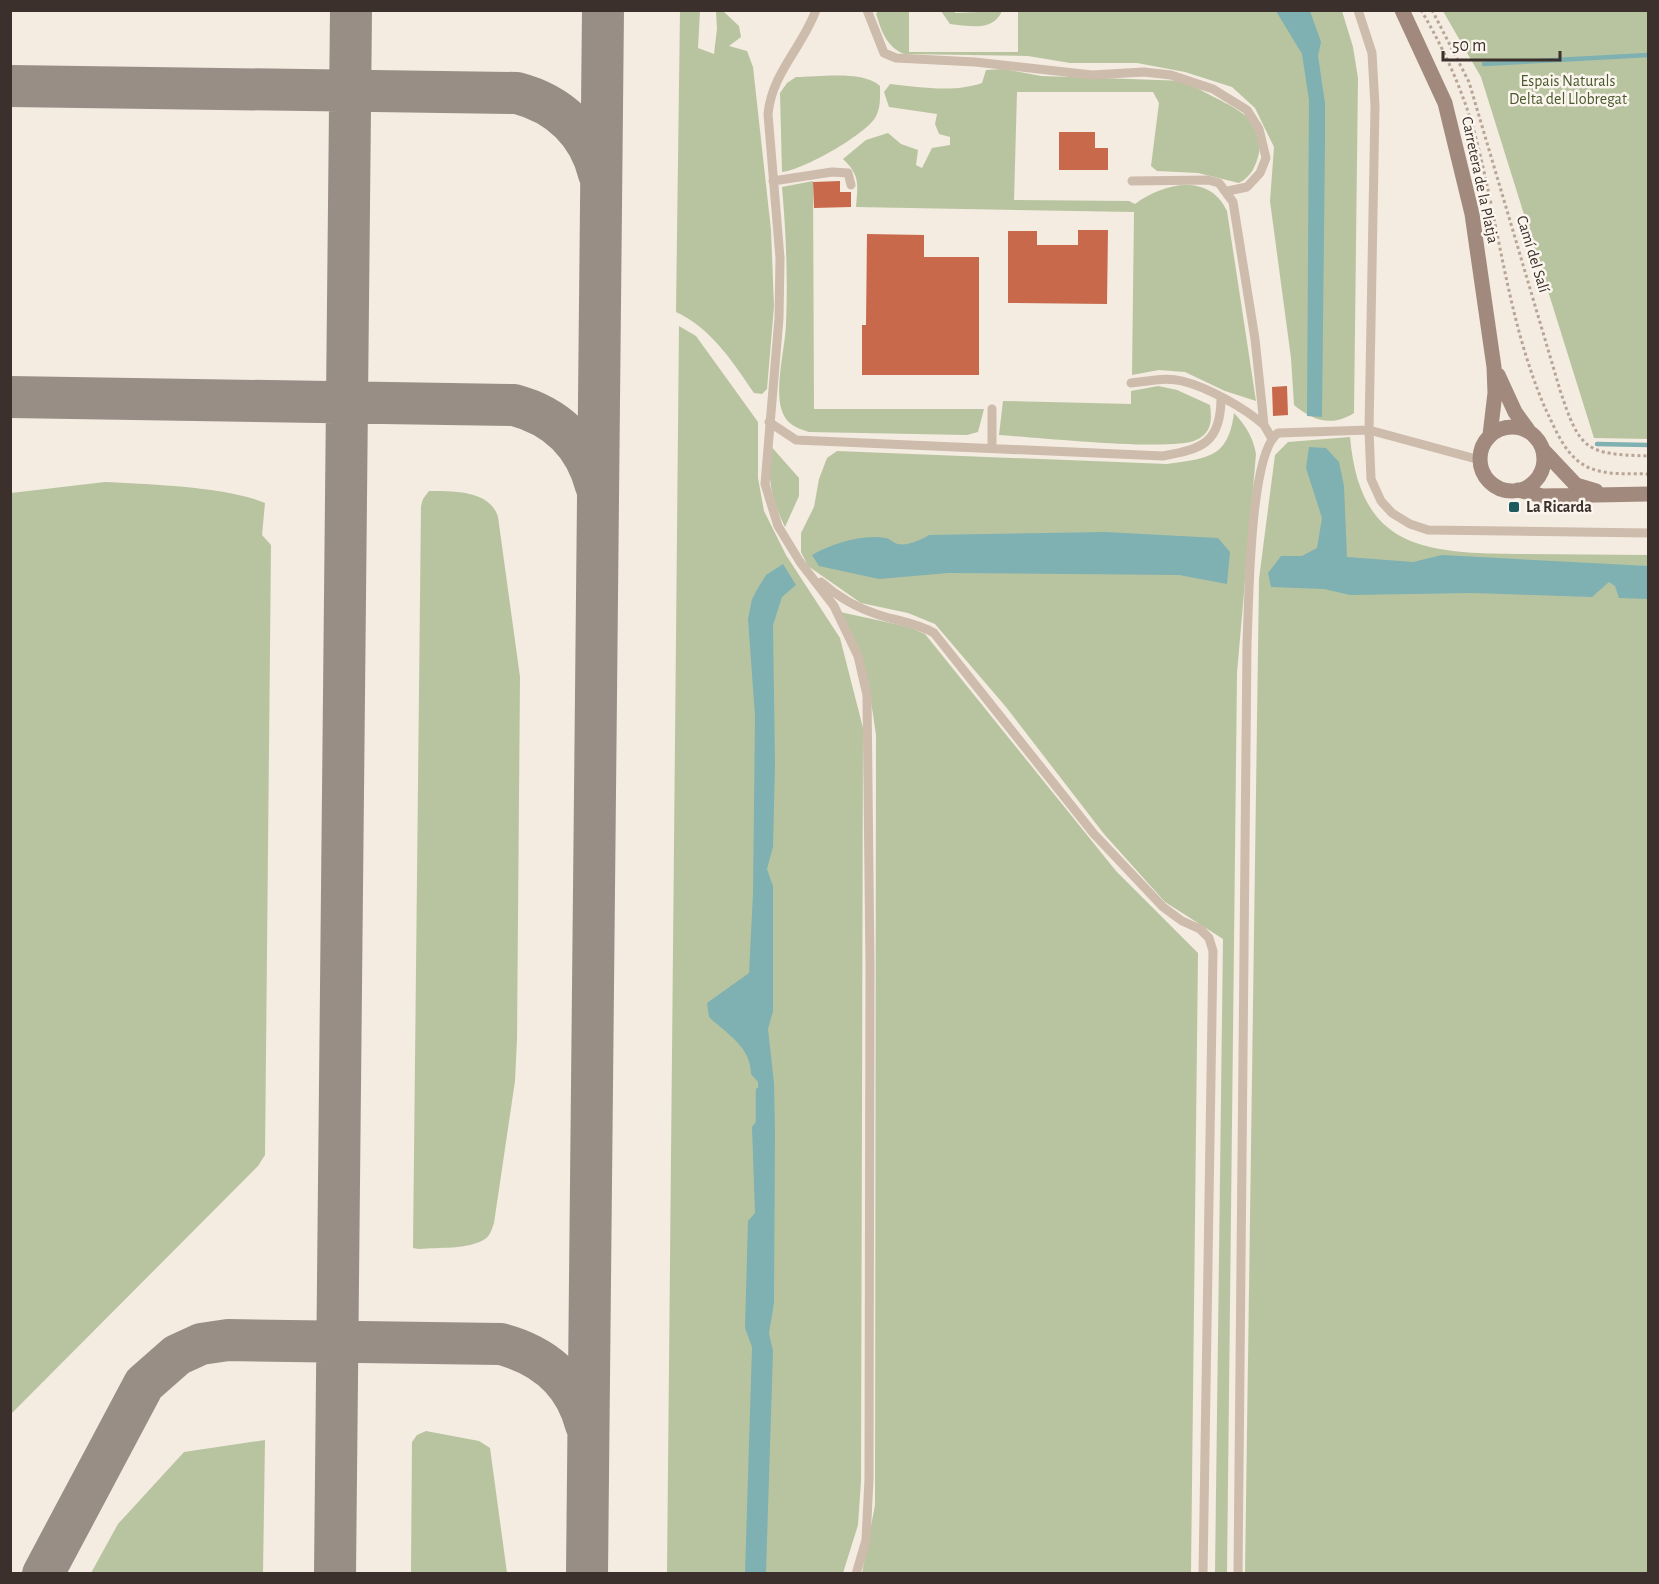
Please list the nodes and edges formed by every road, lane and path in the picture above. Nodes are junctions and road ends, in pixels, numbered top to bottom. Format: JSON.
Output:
{"nodes":[{"id":1,"x":816,"y":10,"type":"edge"},
{"id":2,"x":867,"y":10,"type":"edge"},
{"id":3,"x":1358,"y":10,"type":"edge"},
{"id":4,"x":1402,"y":10,"type":"edge"},
{"id":5,"x":1422,"y":10,"type":"edge"},
{"id":6,"x":1432,"y":10,"type":"edge"},
{"id":7,"x":773,"y":181,"type":"junction"},
{"id":8,"x":1132,"y":181,"type":"dead end"},
{"id":9,"x":851,"y":185,"type":"dead end"},
{"id":10,"x":1228,"y":191,"type":"junction"},
{"id":11,"x":1494,"y":367,"type":"junction"},
{"id":12,"x":1131,"y":383,"type":"dead end"},
{"id":13,"x":1221,"y":398,"type":"junction"},
{"id":14,"x":992,"y":409,"type":"dead end"},
{"id":15,"x":769,"y":422,"type":"junction"},
{"id":16,"x":1264,"y":425,"type":"junction"},
{"id":17,"x":1369,"y":430,"type":"junction"},
{"id":18,"x":1528,"y":430,"type":"junction"},
{"id":19,"x":1490,"y":435,"type":"junction"},
{"id":20,"x":1271,"y":437,"type":"junction"},
{"id":21,"x":992,"y":448,"type":"junction"},
{"id":22,"x":1543,"y":450,"type":"junction"},
{"id":23,"x":1648,"y":456,"type":"edge"},
{"id":24,"x":1480,"y":460,"type":"junction"},
{"id":25,"x":1648,"y":474,"type":"edge"},
{"id":26,"x":1518,"y":490,"type":"junction"},
{"id":27,"x":1602,"y":493,"type":"junction"},
{"id":28,"x":1648,"y":494,"type":"edge"},
{"id":29,"x":1648,"y":533,"type":"edge"},
{"id":30,"x":800,"y":561,"type":"junction"},
{"id":31,"x":856,"y":1574,"type":"edge"},
{"id":32,"x":1203,"y":1574,"type":"edge"},
{"id":33,"x":1238,"y":1574,"type":"edge"}],
"edges":[{"from":1,"to":7,"type":"lane"},
{"from":2,"to":10,"type":"lane"},
{"from":3,"to":17,"type":"lane"},
{"from":4,"to":11,"type":"street","name":"Carretera de la Platja"},
{"from":5,"to":25,"type":"path"},
{"from":6,"to":23,"type":"path","name":"Camí del Salí"},
{"from":7,"to":9,"type":"lane"},
{"from":7,"to":15,"type":"lane"},
{"from":8,"to":10,"type":"lane"},
{"from":10,"to":16,"type":"lane"},
{"from":11,"to":18,"type":"street","name":"Carretera de la Platja"},
{"from":11,"to":19,"type":"street","name":"Carretera de la Platja"},
{"from":12,"to":13,"type":"lane"},
{"from":13,"to":16,"type":"lane"},
{"from":13,"to":21,"type":"lane"},
{"from":14,"to":21,"type":"lane"},
{"from":15,"to":21,"type":"lane"},
{"from":15,"to":30,"type":"lane"},
{"from":16,"to":20,"type":"lane"},
{"from":17,"to":20,"type":"lane"},
{"from":17,"to":24,"type":"lane"},
{"from":17,"to":29,"type":"lane"},
{"from":18,"to":19,"type":"street"},
{"from":18,"to":22,"type":"street"},
{"from":19,"to":24,"type":"street"},
{"from":20,"to":33,"type":"lane"},
{"from":22,"to":26,"type":"street"},
{"from":22,"to":27,"type":"street"},
{"from":24,"to":26,"type":"street"},
{"from":26,"to":27,"type":"street"},
{"from":27,"to":28,"type":"street"},
{"from":30,"to":31,"type":"lane"},
{"from":30,"to":32,"type":"lane"}]}
